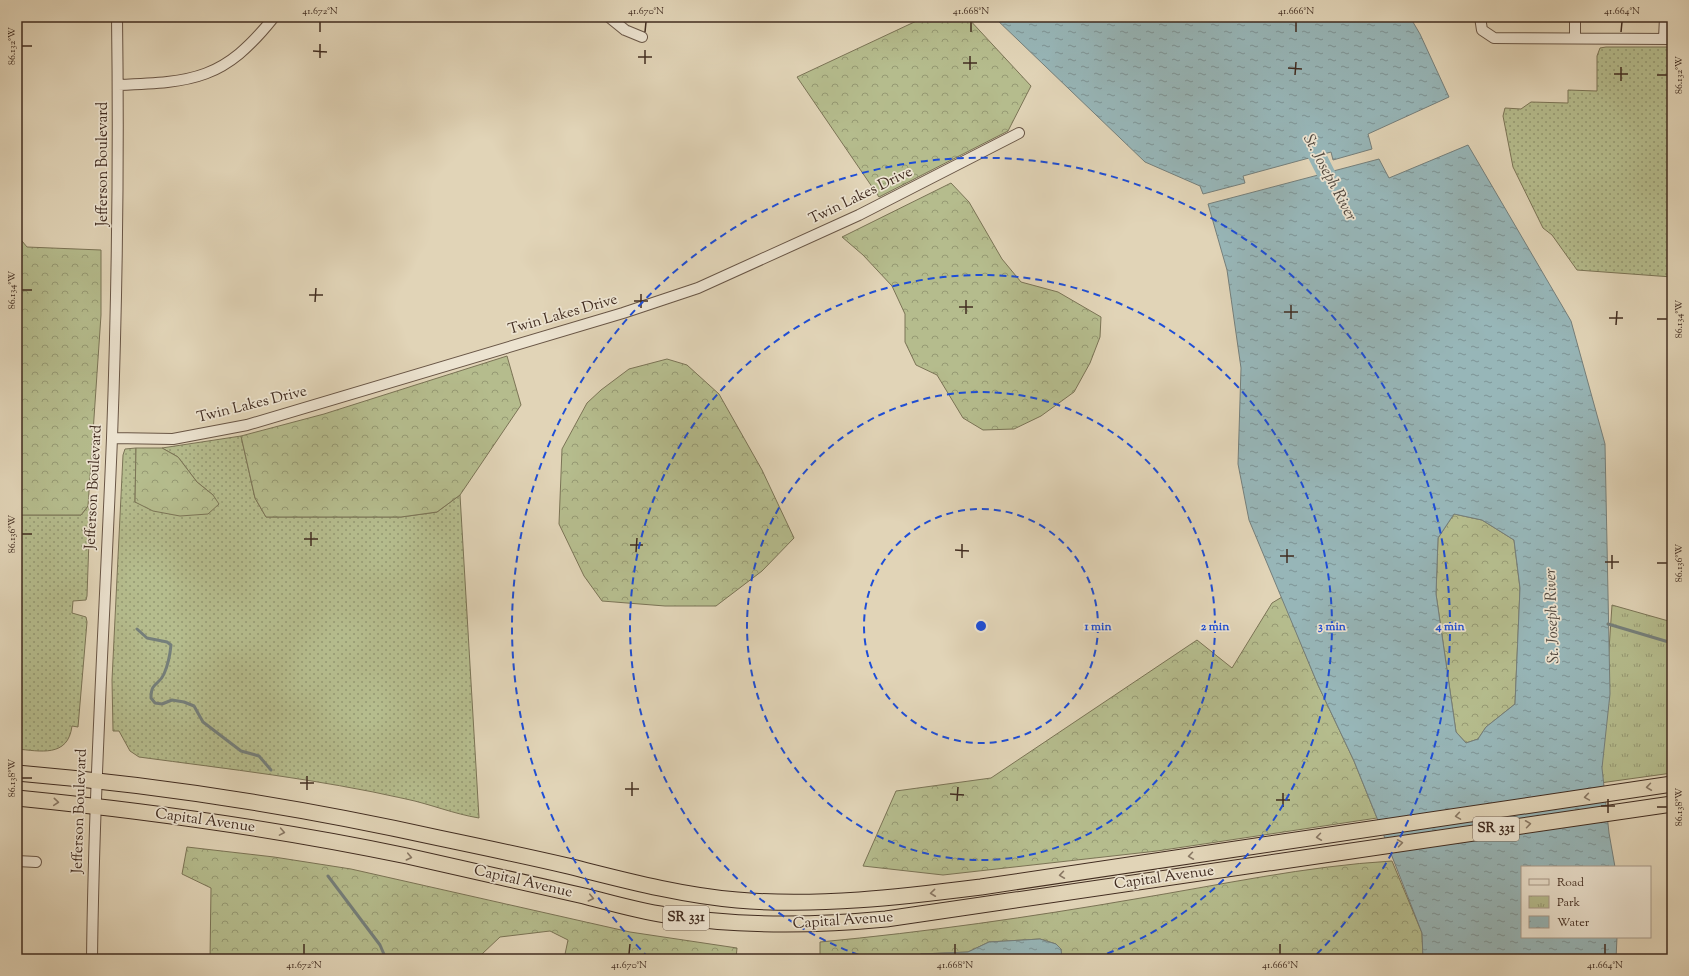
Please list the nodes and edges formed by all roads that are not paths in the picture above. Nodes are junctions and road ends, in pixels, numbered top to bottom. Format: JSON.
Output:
{"nodes":[{"id":1,"x":117,"y":17,"type":"edge"},
{"id":2,"x":274,"y":17,"type":"edge"},
{"id":3,"x":609,"y":17,"type":"edge"},
{"id":4,"x":1480,"y":17,"type":"edge"},
{"id":5,"x":1575,"y":17,"type":"edge"},
{"id":6,"x":1665,"y":17,"type":"edge"},
{"id":7,"x":642,"y":37,"type":"dead end"},
{"id":8,"x":1575,"y":38,"type":"junction"},
{"id":9,"x":1668,"y":39,"type":"edge"},
{"id":10,"x":118,"y":85,"type":"junction"},
{"id":11,"x":1019,"y":133,"type":"dead end"},
{"id":12,"x":112,"y":438,"type":"junction"},
{"id":13,"x":17,"y":773,"type":"edge"},
{"id":14,"x":95,"y":780,"type":"junction"},
{"id":15,"x":1672,"y":784,"type":"edge"},
{"id":16,"x":17,"y":798,"type":"edge"},
{"id":17,"x":1672,"y":804,"type":"edge"},
{"id":18,"x":95,"y":806,"type":"junction"},
{"id":19,"x":17,"y":861,"type":"edge"},
{"id":20,"x":36,"y":862,"type":"dead end"},
{"id":21,"x":92,"y":959,"type":"edge"}],
"edges":[{"from":1,"to":10,"type":"street","name":"Jefferson Boulevard"},
{"from":2,"to":10,"type":"street"},
{"from":3,"to":7,"type":"street"},
{"from":4,"to":8,"type":"street"},
{"from":5,"to":8,"type":"street"},
{"from":6,"to":9,"type":"street"},
{"from":8,"to":9,"type":"street"},
{"from":10,"to":12,"type":"street","name":"Jefferson Boulevard"},
{"from":11,"to":12,"type":"street","name":"Twin Lakes Drive"},
{"from":12,"to":14,"type":"street","name":"Jefferson Boulevard"},
{"from":13,"to":14,"type":"highway","name":"Capital Avenue","number":"SR 331"},
{"from":15,"to":14,"type":"highway","name":"Capital Avenue","number":"SR 331","one_way":true},
{"from":14,"to":18,"type":"street","name":"Jefferson Boulevard"},
{"from":16,"to":18,"type":"highway","name":"Capital Avenue","number":"SR 331","one_way":true},
{"from":18,"to":17,"type":"highway","name":"Capital Avenue","number":"SR 331","one_way":true},
{"from":18,"to":21,"type":"street","name":"Jefferson Boulevard"},
{"from":19,"to":20,"type":"street"}]}
